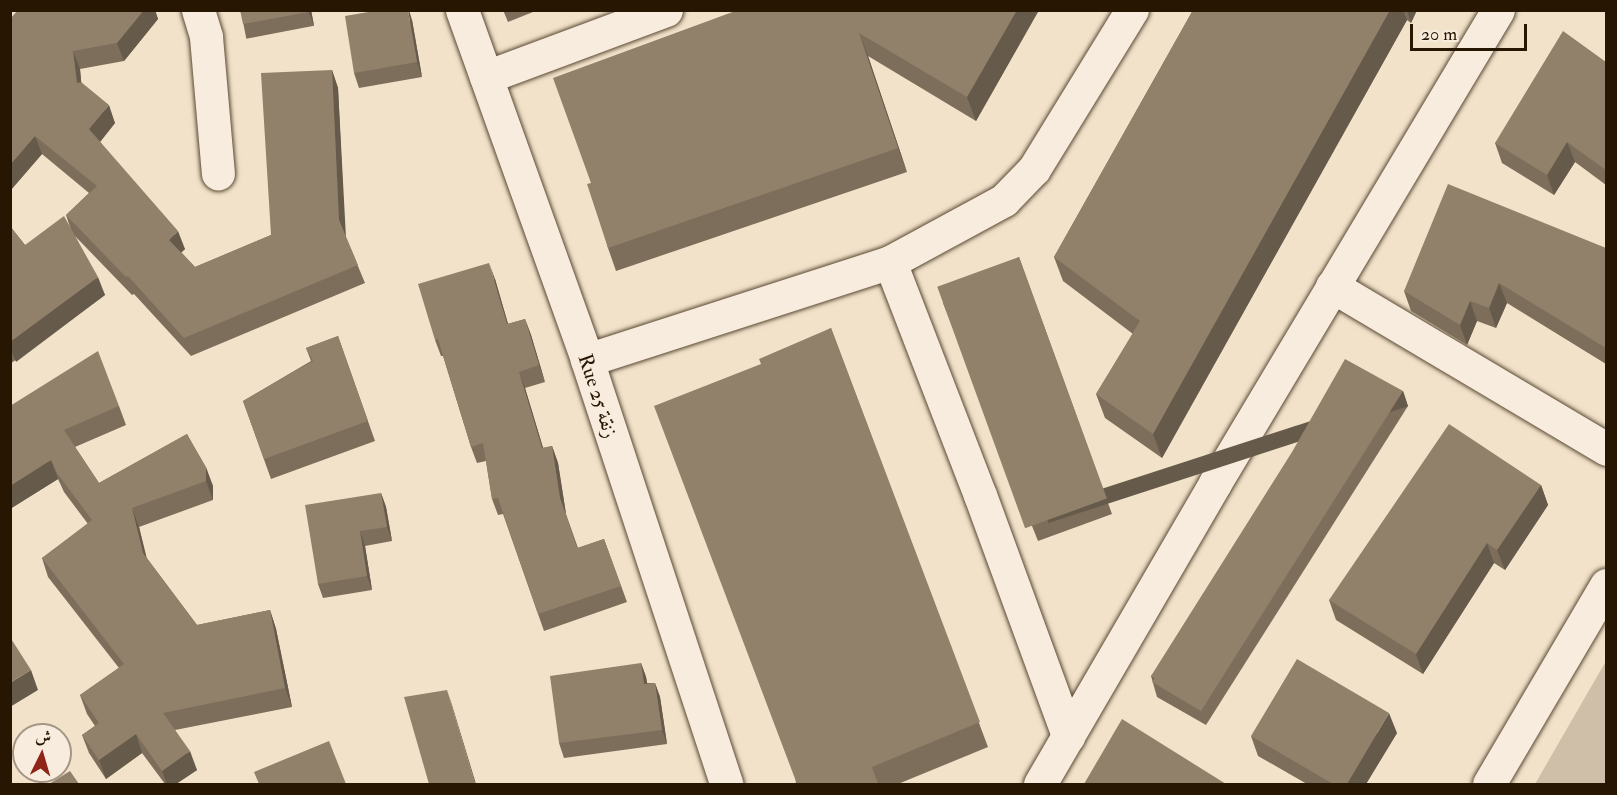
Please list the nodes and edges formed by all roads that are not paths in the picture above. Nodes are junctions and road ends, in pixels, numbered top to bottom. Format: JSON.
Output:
{"nodes":[{"id":1,"x":198,"y":10,"type":"edge"},
{"id":2,"x":462,"y":10,"type":"edge"},
{"id":3,"x":666,"y":10,"type":"edge"},
{"id":4,"x":1132,"y":10,"type":"edge"},
{"id":5,"x":1498,"y":10,"type":"edge"},
{"id":6,"x":486,"y":76,"type":"junction"},
{"id":7,"x":218,"y":173,"type":"dead end"},
{"id":8,"x":890,"y":262,"type":"junction"},
{"id":9,"x":1332,"y":286,"type":"junction"},
{"id":10,"x":587,"y":360,"type":"junction"},
{"id":11,"x":1606,"y":449,"type":"edge"},
{"id":12,"x":1606,"y":585,"type":"edge"},
{"id":13,"x":1068,"y":736,"type":"junction"},
{"id":14,"x":726,"y":784,"type":"edge"},
{"id":15,"x":1040,"y":784,"type":"edge"},
{"id":16,"x":1489,"y":784,"type":"edge"}],
"edges":[{"from":1,"to":7,"type":"street"},
{"from":2,"to":6,"type":"street","name":"Rue 25 زنقة"},
{"from":3,"to":6,"type":"street"},
{"from":4,"to":8,"type":"street"},
{"from":5,"to":9,"type":"street"},
{"from":6,"to":10,"type":"street","name":"Rue 25 زنقة"},
{"from":8,"to":10,"type":"street"},
{"from":8,"to":13,"type":"street"},
{"from":9,"to":11,"type":"street"},
{"from":9,"to":13,"type":"street"},
{"from":10,"to":14,"type":"street","name":"Rue 25 زنقة"},
{"from":12,"to":16,"type":"street"},
{"from":13,"to":15,"type":"street"}]}
